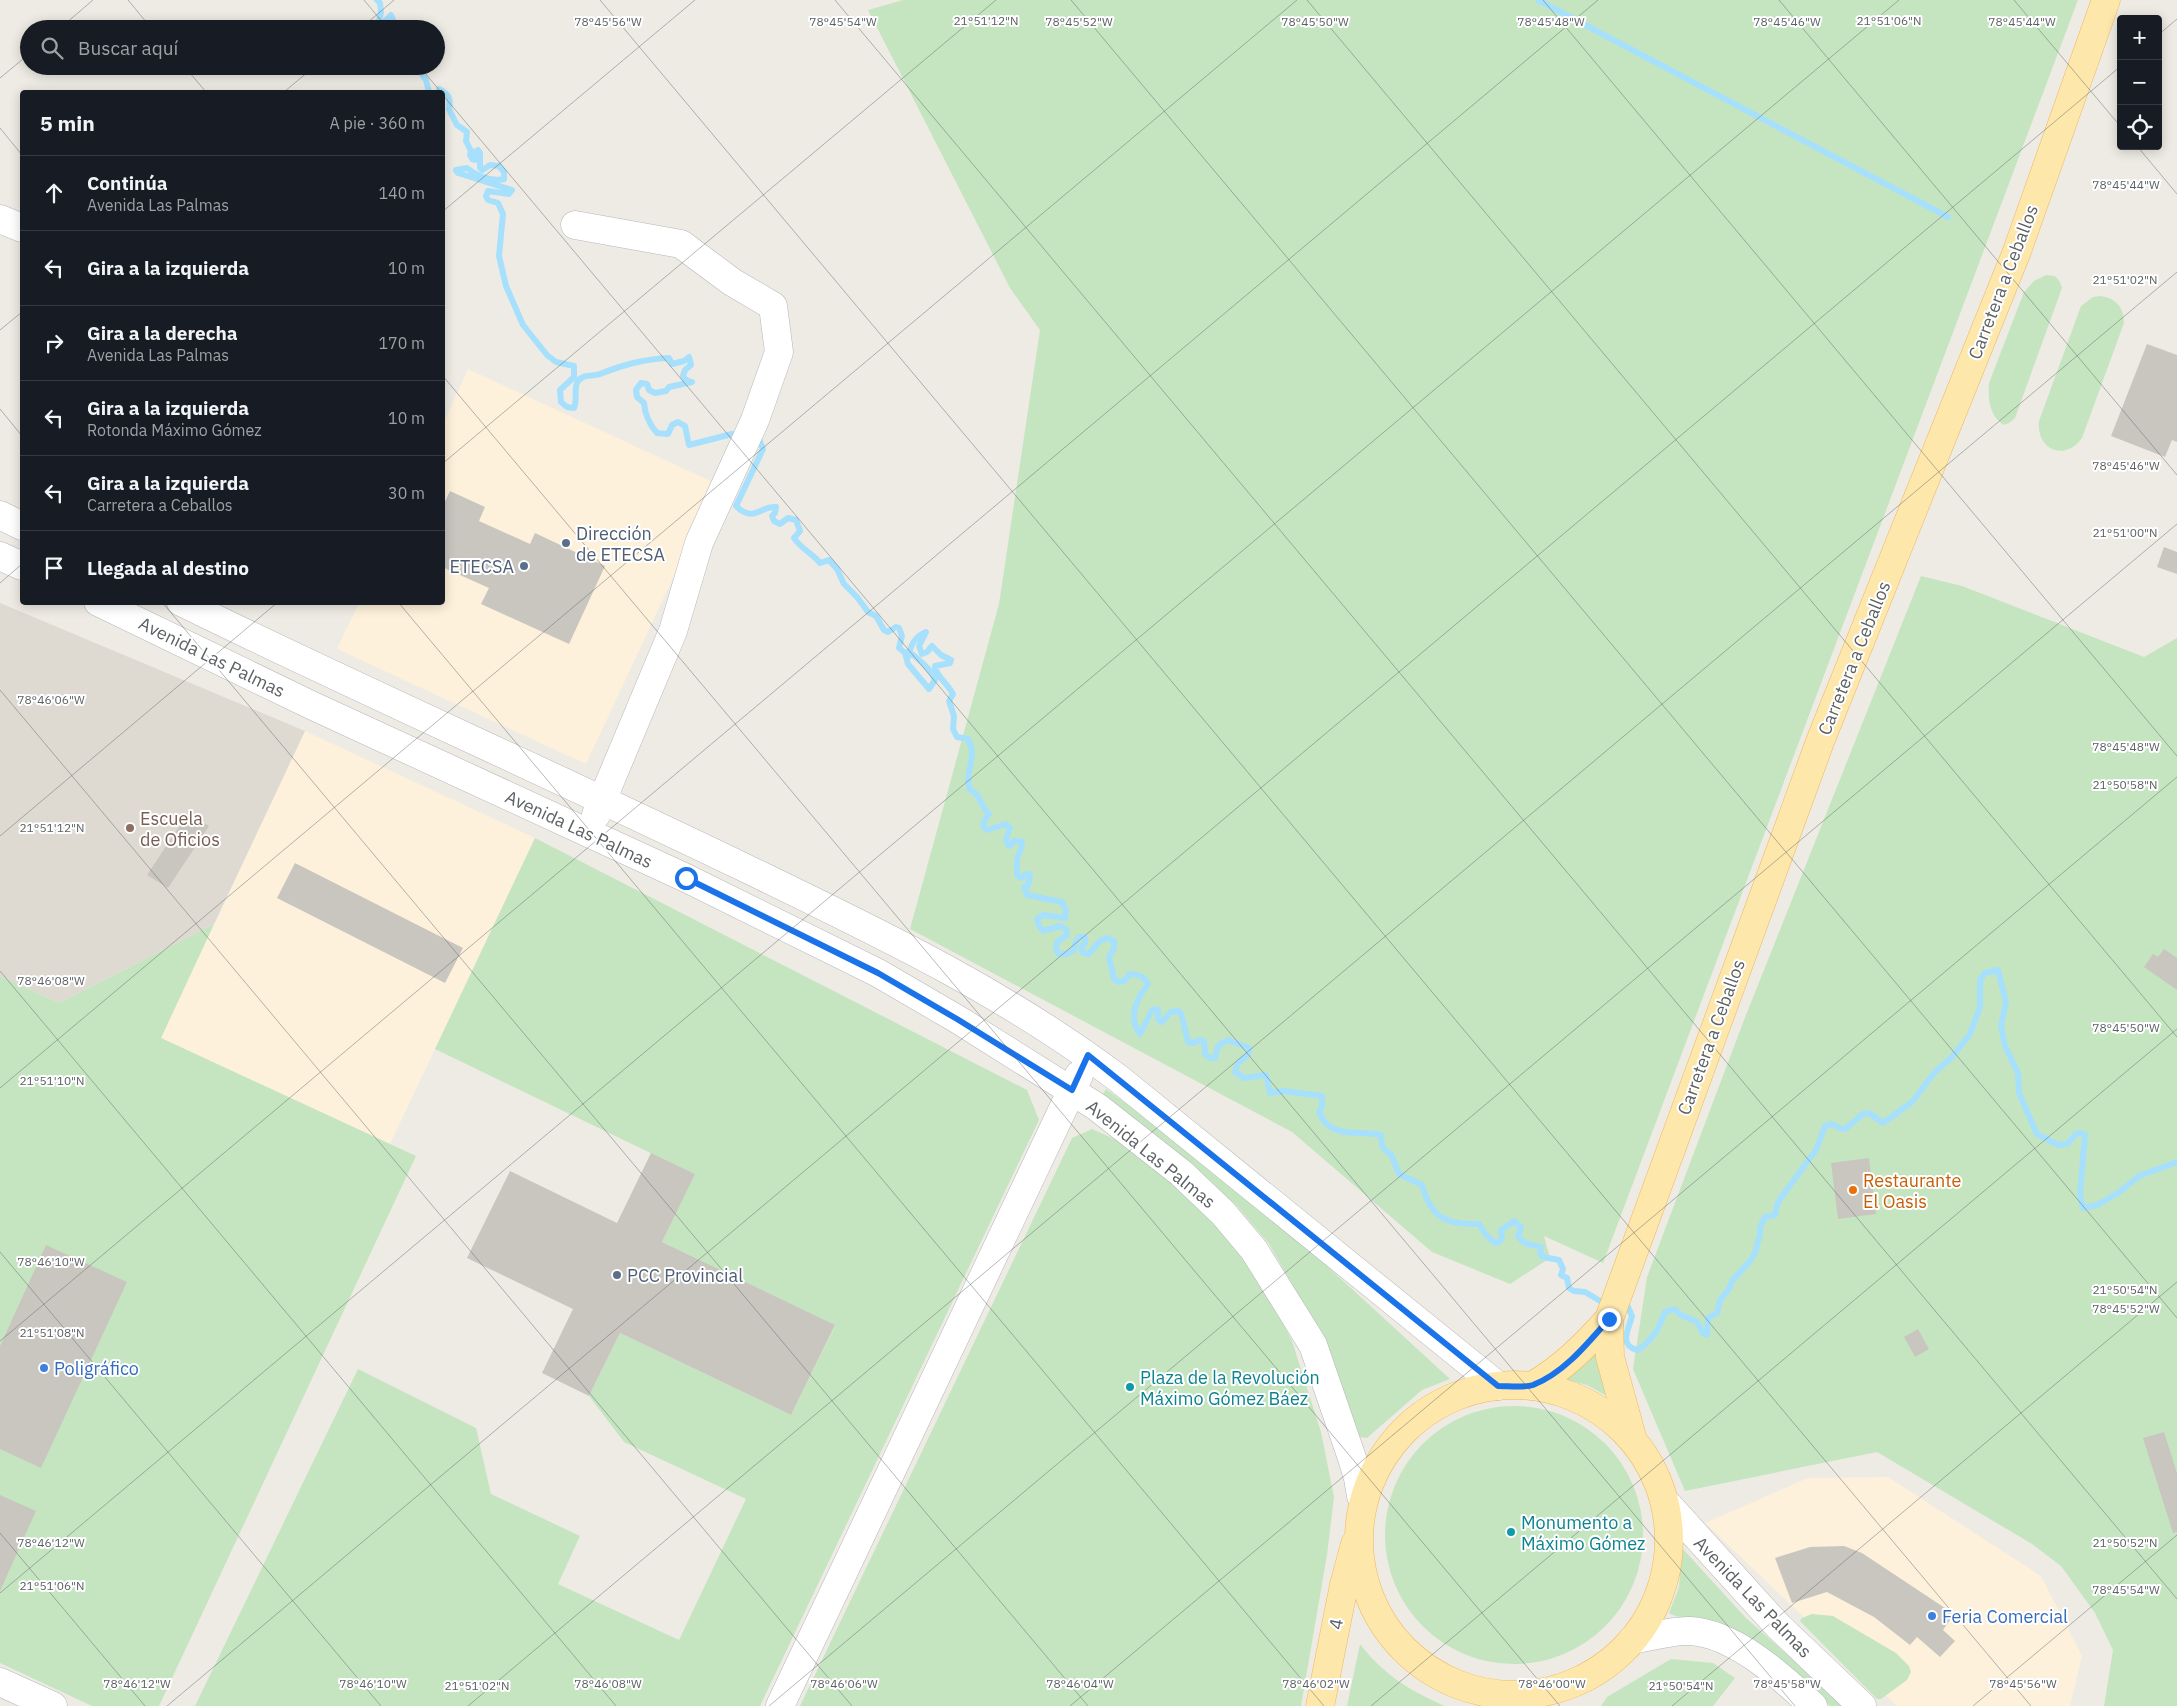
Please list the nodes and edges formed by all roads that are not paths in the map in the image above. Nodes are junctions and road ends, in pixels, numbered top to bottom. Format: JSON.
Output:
{"nodes":[{"id":1,"x":2106,"y":0,"type":"edge"},
{"id":2,"x":0,"y":219,"type":"edge"},
{"id":3,"x":575,"y":225,"type":"dead end"},
{"id":4,"x":20,"y":227,"type":"edge"},
{"id":5,"x":0,"y":515,"type":"edge"},
{"id":6,"x":20,"y":525,"type":"edge"},
{"id":7,"x":0,"y":556,"type":"edge"},
{"id":8,"x":20,"y":565,"type":"edge"},
{"id":9,"x":104,"y":605,"type":"edge"},
{"id":10,"x":187,"y":605,"type":"edge"},
{"id":11,"x":241,"y":632,"type":"junction"},
{"id":12,"x":226,"y":664,"type":"junction"},
{"id":13,"x":604,"y":800,"type":"junction"},
{"id":14,"x":588,"y":832,"type":"junction"},
{"id":15,"x":1088,"y":1055,"type":"junction"},
{"id":16,"x":1072,"y":1090,"type":"junction"},
{"id":17,"x":1609,"y":1319,"type":"junction"},
{"id":18,"x":1498,"y":1386,"type":"junction"},
{"id":19,"x":1532,"y":1386,"type":"junction"},
{"id":20,"x":1632,"y":1438,"type":"junction"},
{"id":21,"x":1361,"y":1496,"type":"junction"},
{"id":22,"x":1669,"y":1506,"type":"junction"},
{"id":23,"x":1356,"y":1543,"type":"junction"},
{"id":24,"x":1632,"y":1640,"type":"junction"},
{"id":25,"x":1579,"y":1681,"type":"junction"},
{"id":26,"x":0,"y":1682,"type":"edge"},
{"id":27,"x":53,"y":1706,"type":"edge"},
{"id":28,"x":780,"y":1706,"type":"edge"},
{"id":29,"x":1320,"y":1706,"type":"edge"},
{"id":30,"x":1558,"y":1706,"type":"edge"},
{"id":31,"x":1813,"y":1706,"type":"edge"},
{"id":32,"x":1862,"y":1706,"type":"edge"}],
"edges":[{"from":1,"to":17,"type":"main road","name":"Carretera a Ceballos"},
{"from":2,"to":4,"type":"street"},
{"from":3,"to":13,"type":"street"},
{"from":5,"to":6,"type":"street"},
{"from":7,"to":8,"type":"street"},
{"from":9,"to":12,"type":"street","name":"Avenida Las Palmas"},
{"from":10,"to":11,"type":"street","name":"Avenida Las Palmas"},
{"from":11,"to":12,"type":"street"},
{"from":11,"to":13,"type":"street","name":"Avenida Las Palmas"},
{"from":12,"to":14,"type":"street","name":"Avenida Las Palmas"},
{"from":13,"to":14,"type":"street"},
{"from":13,"to":15,"type":"street","name":"Avenida Las Palmas"},
{"from":14,"to":16,"type":"street","name":"Avenida Las Palmas"},
{"from":15,"to":16,"type":"street"},
{"from":15,"to":18,"type":"street","name":"Avenida Las Palmas"},
{"from":16,"to":21,"type":"street","name":"Avenida Las Palmas"},
{"from":16,"to":28,"type":"street"},
{"from":17,"to":19,"type":"main road","name":"Carretera a Ceballos"},
{"from":17,"to":20,"type":"main road","name":"Carretera a Ceballos"},
{"from":18,"to":19,"type":"main road"},
{"from":18,"to":21,"type":"main road"},
{"from":19,"to":20,"type":"main road"},
{"from":20,"to":22,"type":"main road"},
{"from":21,"to":23,"type":"main road"},
{"from":22,"to":24,"type":"main road"},
{"from":22,"to":32,"type":"street","name":"Avenida Las Palmas"},
{"from":23,"to":25,"type":"main road"},
{"from":23,"to":29,"type":"main road","name":"4"},
{"from":24,"to":25,"type":"main road"},
{"from":24,"to":31,"type":"street","name":"Avenida Las Palmas"},
{"from":25,"to":30,"type":"main road"},
{"from":26,"to":27,"type":"street"}]}
